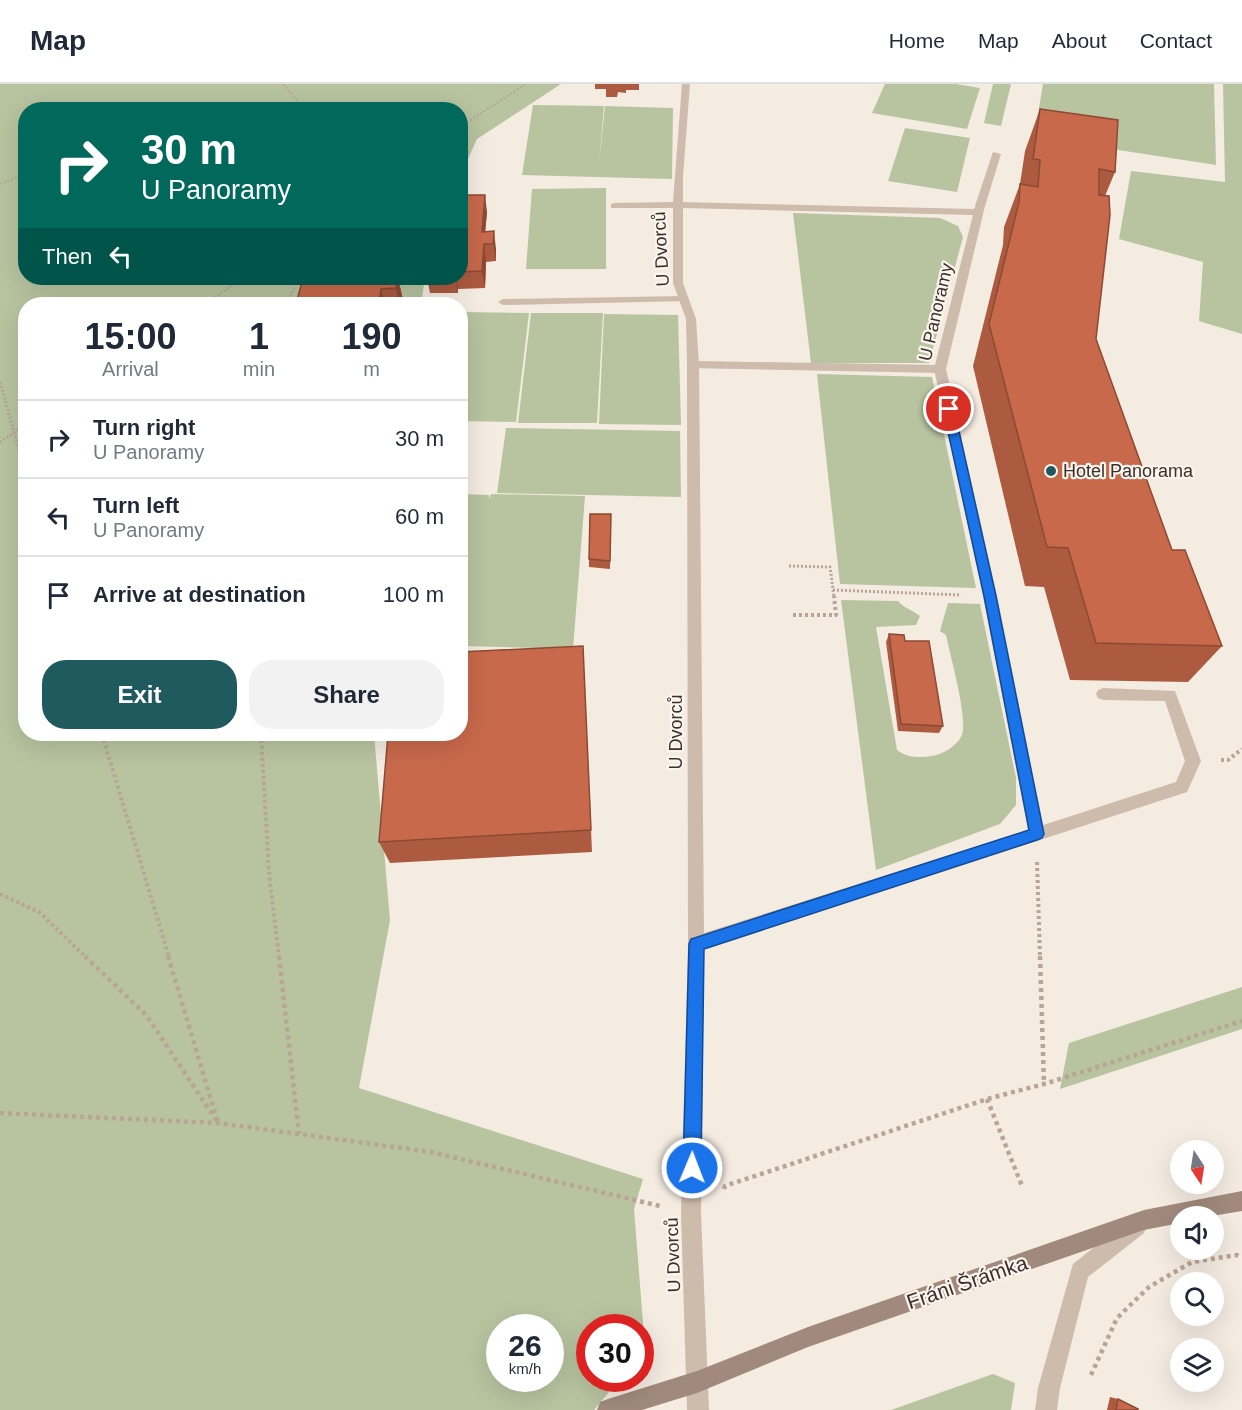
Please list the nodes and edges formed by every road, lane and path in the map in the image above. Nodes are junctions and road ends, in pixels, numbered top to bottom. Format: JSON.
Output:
{"nodes":[{"id":1,"x":283,"y":84,"type":"edge"},
{"id":2,"x":526,"y":84,"type":"edge"},
{"id":3,"x":686,"y":84,"type":"edge"},
{"id":4,"x":298,"y":102,"type":"edge"},
{"id":5,"x":468,"y":123,"type":"edge"},
{"id":6,"x":996,"y":154,"type":"dead end"},
{"id":7,"x":18,"y":177,"type":"edge"},
{"id":8,"x":0,"y":184,"type":"edge"},
{"id":9,"x":678,"y":205,"type":"junction"},
{"id":10,"x":614,"y":206,"type":"dead end"},
{"id":11,"x":979,"y":209,"type":"junction"},
{"id":12,"x":233,"y":285,"type":"edge"},
{"id":13,"x":215,"y":297,"type":"edge"},
{"id":14,"x":684,"y":299,"type":"junction"},
{"id":15,"x":503,"y":302,"type":"dead end"},
{"id":16,"x":693,"y":365,"type":"junction"},
{"id":17,"x":940,"y":369,"type":"junction"},
{"id":18,"x":0,"y":382,"type":"edge"},
{"id":19,"x":18,"y":431,"type":"edge"},
{"id":20,"x":13,"y":434,"type":"junction"},
{"id":21,"x":0,"y":442,"type":"edge"},
{"id":22,"x":18,"y":450,"type":"edge"},
{"id":23,"x":789,"y":566,"type":"dead end"},
{"id":24,"x":833,"y":590,"type":"junction"},
{"id":25,"x":955,"y":595,"type":"dead end"},
{"id":26,"x":793,"y":615,"type":"dead end"},
{"id":27,"x":1103,"y":694,"type":"dead end"},
{"id":28,"x":104,"y":741,"type":"edge"},
{"id":29,"x":261,"y":741,"type":"edge"},
{"id":30,"x":1037,"y":834,"type":"junction"},
{"id":31,"x":0,"y":894,"type":"edge"},
{"id":32,"x":696,"y":944,"type":"junction"},
{"id":33,"x":1242,"y":1021,"type":"edge"},
{"id":34,"x":1044,"y":1084,"type":"junction"},
{"id":35,"x":987,"y":1099,"type":"junction"},
{"id":36,"x":0,"y":1113,"type":"edge"},
{"id":37,"x":218,"y":1123,"type":"junction"},
{"id":38,"x":299,"y":1134,"type":"junction"},
{"id":39,"x":1022,"y":1186,"type":"dead end"},
{"id":40,"x":1242,"y":1201,"type":"edge"},
{"id":41,"x":691,"y":1213,"type":"junction"},
{"id":42,"x":1144,"y":1220,"type":"junction"},
{"id":43,"x":1242,"y":1257,"type":"edge"},
{"id":44,"x":1091,"y":1375,"type":"dead end"},
{"id":45,"x":697,"y":1382,"type":"junction"},
{"id":46,"x":608,"y":1410,"type":"edge"},
{"id":47,"x":698,"y":1410,"type":"edge"},
{"id":48,"x":1046,"y":1410,"type":"edge"}],
"edges":[{"from":1,"to":4,"type":"path"},
{"from":2,"to":5,"type":"path"},
{"from":3,"to":9,"type":"street","name":"U Dvorců"},
{"from":6,"to":11,"type":"street","name":"U Panoramy"},
{"from":7,"to":8,"type":"path"},
{"from":9,"to":10,"type":"street"},
{"from":9,"to":11,"type":"street"},
{"from":9,"to":14,"type":"street","name":"U Dvorců"},
{"from":11,"to":17,"type":"street","name":"U Panoramy"},
{"from":12,"to":13,"type":"path"},
{"from":14,"to":15,"type":"street"},
{"from":14,"to":16,"type":"street","name":"U Dvorců"},
{"from":16,"to":17,"type":"street"},
{"from":16,"to":32,"type":"street","name":"U Dvorců"},
{"from":17,"to":30,"type":"street","name":"U Panoramy"},
{"from":18,"to":20,"type":"path"},
{"from":19,"to":20,"type":"path"},
{"from":20,"to":21,"type":"path"},
{"from":20,"to":22,"type":"path"},
{"from":23,"to":24,"type":"path"},
{"from":24,"to":25,"type":"path"},
{"from":24,"to":26,"type":"path"},
{"from":27,"to":30,"type":"street"},
{"from":28,"to":37,"type":"path"},
{"from":29,"to":38,"type":"path"},
{"from":30,"to":32,"type":"street"},
{"from":30,"to":34,"type":"path"},
{"from":31,"to":37,"type":"path"},
{"from":32,"to":41,"type":"street","name":"U Dvorců"},
{"from":33,"to":34,"type":"path"},
{"from":34,"to":35,"type":"path"},
{"from":35,"to":39,"type":"path"},
{"from":35,"to":41,"type":"path"},
{"from":36,"to":37,"type":"path"},
{"from":37,"to":38,"type":"path"},
{"from":38,"to":41,"type":"path"},
{"from":40,"to":42,"type":"street","name":"Fráni Šrámka"},
{"from":41,"to":45,"type":"street","name":"U Dvorců"},
{"from":42,"to":45,"type":"street","name":"Fráni Šrámka"},
{"from":42,"to":48,"type":"street"},
{"from":43,"to":44,"type":"path"},
{"from":45,"to":46,"type":"street","name":"Fráni Šrámka"},
{"from":45,"to":47,"type":"street","name":"U Dvorců"}]}
